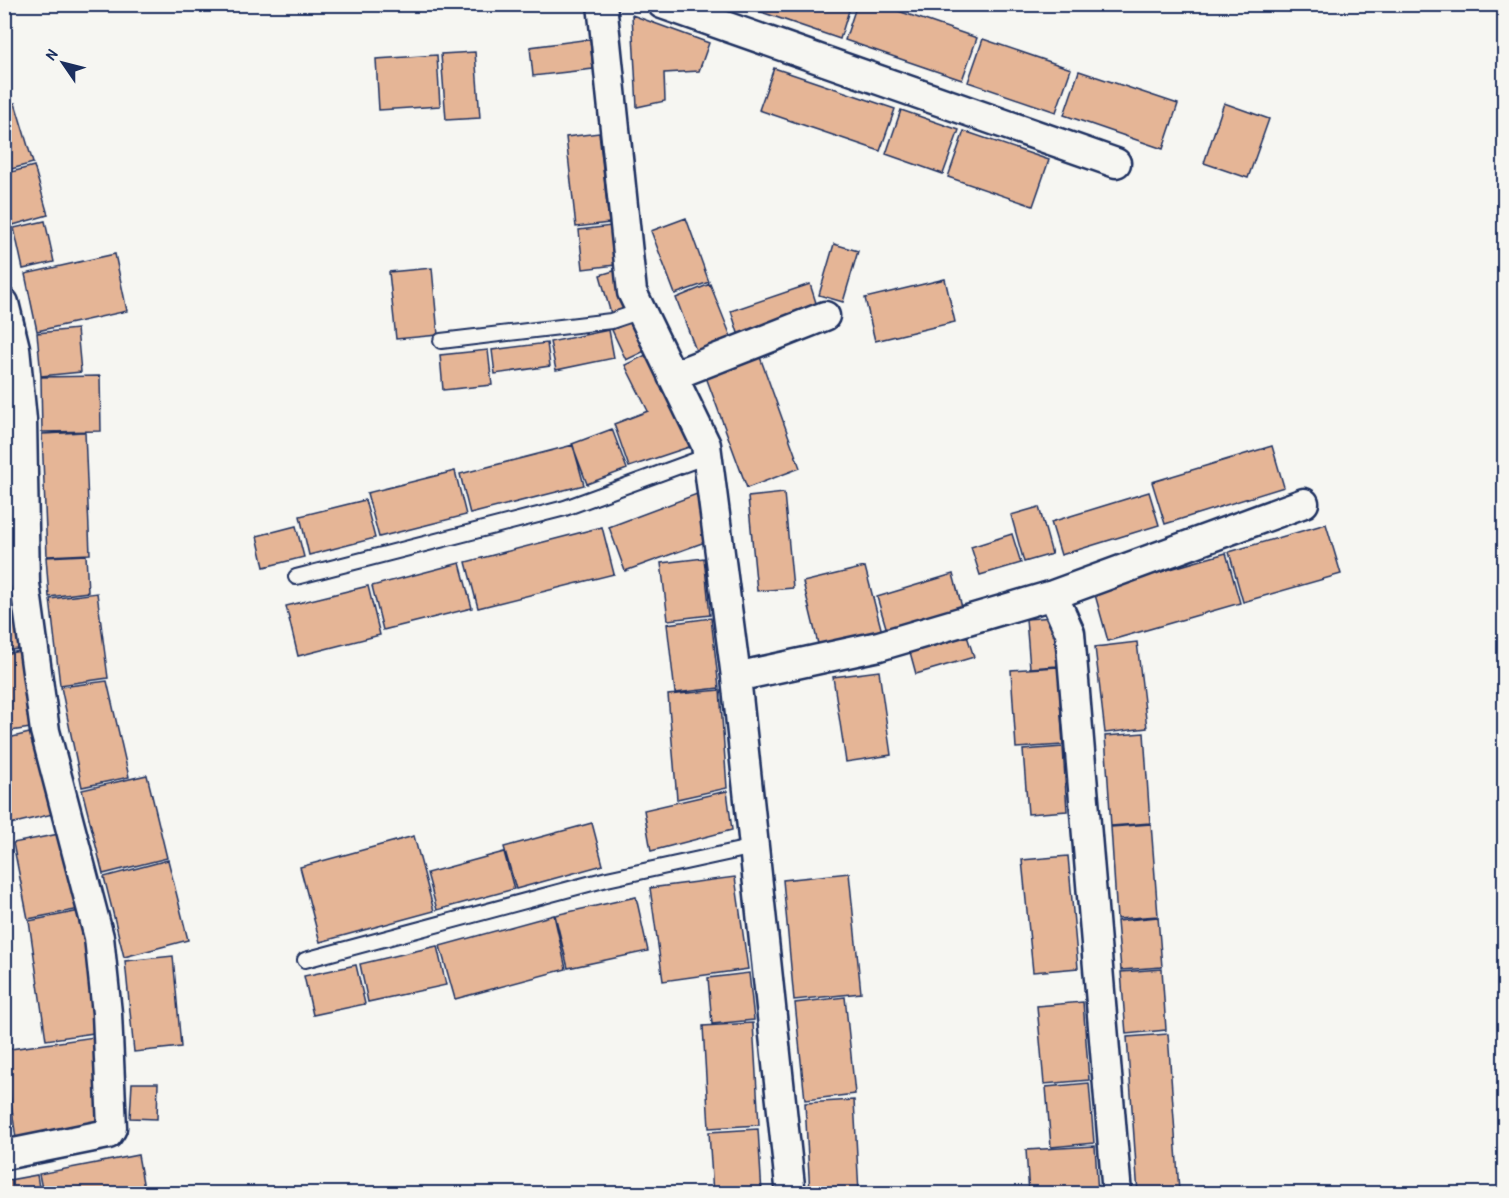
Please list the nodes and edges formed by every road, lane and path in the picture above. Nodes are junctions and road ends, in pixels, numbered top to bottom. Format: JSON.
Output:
{"nodes":[{"id":1,"x":602,"y":4,"type":"edge"},
{"id":2,"x":662,"y":4,"type":"edge"},
{"id":3,"x":1116,"y":163,"type":"dead end"},
{"id":4,"x":4,"y":303,"type":"edge"},
{"id":5,"x":641,"y":311,"type":"junction"},
{"id":6,"x":825,"y":316,"type":"dead end"},
{"id":7,"x":441,"y":341,"type":"dead end"},
{"id":8,"x":672,"y":376,"type":"junction"},
{"id":9,"x":707,"y":456,"type":"junction"},
{"id":10,"x":1304,"y":503,"type":"dead end"},
{"id":11,"x":296,"y":577,"type":"dead end"},
{"id":12,"x":1053,"y":595,"type":"junction"},
{"id":13,"x":736,"y":677,"type":"junction"},
{"id":14,"x":754,"y":847,"type":"junction"},
{"id":15,"x":305,"y":960,"type":"dead end"},
{"id":16,"x":4,"y":1155,"type":"edge"},
{"id":17,"x":790,"y":1186,"type":"dead end"},
{"id":18,"x":1117,"y":1194,"type":"edge"}],
"edges":[{"from":1,"to":5,"type":"street"},
{"from":2,"to":3,"type":"street"},
{"from":4,"to":16,"type":"street"},
{"from":5,"to":7,"type":"lane"},
{"from":5,"to":8,"type":"street"},
{"from":6,"to":8,"type":"street"},
{"from":8,"to":9,"type":"street"},
{"from":9,"to":11,"type":"lane"},
{"from":9,"to":13,"type":"street"},
{"from":10,"to":12,"type":"street"},
{"from":12,"to":13,"type":"street"},
{"from":12,"to":18,"type":"street"},
{"from":13,"to":14,"type":"street"},
{"from":14,"to":15,"type":"lane"},
{"from":14,"to":17,"type":"street"}]}
